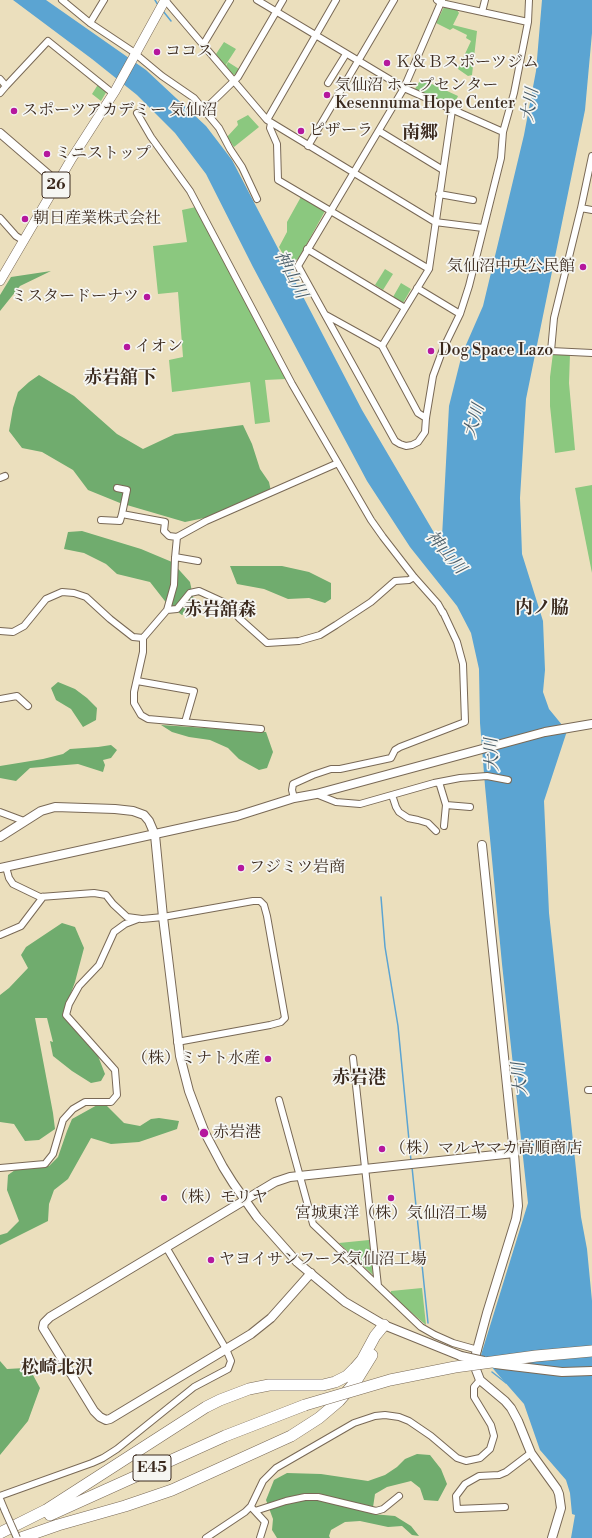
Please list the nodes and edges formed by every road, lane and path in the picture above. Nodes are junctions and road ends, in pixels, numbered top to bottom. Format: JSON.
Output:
{"nodes":[{"id":1,"x":62,"y":0,"type":"edge"},
{"id":2,"x":104,"y":0,"type":"edge"},
{"id":3,"x":165,"y":0,"type":"edge"},
{"id":4,"x":230,"y":0,"type":"edge"},
{"id":5,"x":256,"y":0,"type":"edge"},
{"id":6,"x":283,"y":0,"type":"edge"},
{"id":7,"x":336,"y":0,"type":"edge"},
{"id":8,"x":394,"y":0,"type":"edge"},
{"id":9,"x":485,"y":0,"type":"edge"},
{"id":10,"x":529,"y":0,"type":"edge"},
{"id":11,"x":440,"y":1,"type":"edge"},
{"id":12,"x":276,"y":12,"type":"junction"},
{"id":13,"x":482,"y":12,"type":"junction"},
{"id":14,"x":528,"y":22,"type":"junction"},
{"id":15,"x":90,"y":23,"type":"junction"},
{"id":16,"x":315,"y":35,"type":"junction"},
{"id":17,"x":203,"y":46,"type":"junction"},
{"id":18,"x":346,"y":54,"type":"junction"},
{"id":19,"x":134,"y":55,"type":"junction"},
{"id":20,"x":359,"y":61,"type":"junction"},
{"id":21,"x":0,"y":79,"type":"edge"},
{"id":22,"x":233,"y":82,"type":"junction"},
{"id":23,"x":328,"y":83,"type":"dead end"},
{"id":24,"x":6,"y":86,"type":"junction"},
{"id":25,"x":404,"y":88,"type":"junction"},
{"id":26,"x":112,"y":91,"type":"junction"},
{"id":27,"x":0,"y":93,"type":"edge"},
{"id":28,"x":204,"y":110,"type":"junction"},
{"id":29,"x":452,"y":110,"type":"junction"},
{"id":30,"x":137,"y":113,"type":"dead end"},
{"id":31,"x":269,"y":121,"type":"junction"},
{"id":32,"x":378,"y":131,"type":"junction"},
{"id":33,"x":504,"y":132,"type":"junction"},
{"id":34,"x":0,"y":133,"type":"edge"},
{"id":35,"x":308,"y":146,"type":"junction"},
{"id":36,"x":592,"y":156,"type":"edge"},
{"id":37,"x":443,"y":170,"type":"junction"},
{"id":38,"x":354,"y":173,"type":"junction"},
{"id":39,"x":58,"y":183,"type":"junction"},
{"id":40,"x":440,"y":194,"type":"junction"},
{"id":41,"x":257,"y":199,"type":"dead end"},
{"id":42,"x":472,"y":200,"type":"dead end"},
{"id":43,"x":581,"y":208,"type":"junction"},
{"id":44,"x":592,"y":210,"type":"edge"},
{"id":45,"x":330,"y":211,"type":"junction"},
{"id":46,"x":0,"y":218,"type":"edge"},
{"id":47,"x":435,"y":222,"type":"junction"},
{"id":48,"x":483,"y":228,"type":"junction"},
{"id":49,"x":24,"y":241,"type":"junction"},
{"id":50,"x":307,"y":249,"type":"junction"},
{"id":51,"x":428,"y":269,"type":"junction"},
{"id":52,"x":3,"y":273,"type":"edge"},
{"id":53,"x":0,"y":281,"type":"edge"},
{"id":54,"x":417,"y":288,"type":"junction"},
{"id":55,"x":405,"y":308,"type":"junction"},
{"id":56,"x":460,"y":314,"type":"junction"},
{"id":57,"x":326,"y":315,"type":"junction"},
{"id":58,"x":382,"y":346,"type":"junction"},
{"id":59,"x":592,"y":353,"type":"edge"},
{"id":60,"x":426,"y":418,"type":"junction"},
{"id":61,"x":338,"y":463,"type":"junction"},
{"id":62,"x":117,"y":488,"type":"dead end"},
{"id":63,"x":122,"y":514,"type":"junction"},
{"id":64,"x":101,"y":520,"type":"dead end"},
{"id":65,"x":177,"y":537,"type":"junction"},
{"id":66,"x":175,"y":557,"type":"junction"},
{"id":67,"x":198,"y":561,"type":"dead end"},
{"id":68,"x":414,"y":577,"type":"junction"},
{"id":69,"x":168,"y":610,"type":"junction"},
{"id":70,"x":0,"y":631,"type":"edge"},
{"id":71,"x":143,"y":638,"type":"junction"},
{"id":72,"x":137,"y":681,"type":"junction"},
{"id":73,"x":0,"y":699,"type":"edge"},
{"id":74,"x":28,"y":706,"type":"dead end"},
{"id":75,"x":185,"y":722,"type":"junction"},
{"id":76,"x":592,"y":724,"type":"edge"},
{"id":77,"x":261,"y":729,"type":"dead end"},
{"id":78,"x":508,"y":780,"type":"dead end"},
{"id":79,"x":439,"y":782,"type":"junction"},
{"id":80,"x":316,"y":794,"type":"junction"},
{"id":81,"x":392,"y":795,"type":"junction"},
{"id":82,"x":294,"y":798,"type":"junction"},
{"id":83,"x":446,"y":804,"type":"junction"},
{"id":84,"x":470,"y":807,"type":"dead end"},
{"id":85,"x":0,"y":812,"type":"edge"},
{"id":86,"x":24,"y":821,"type":"junction"},
{"id":87,"x":444,"y":826,"type":"dead end"},
{"id":88,"x":436,"y":831,"type":"dead end"},
{"id":89,"x":155,"y":835,"type":"junction"},
{"id":90,"x":0,"y":838,"type":"edge"},
{"id":91,"x":482,"y":845,"type":"dead end"},
{"id":92,"x":3,"y":868,"type":"edge"},
{"id":93,"x":43,"y":897,"type":"junction"},
{"id":94,"x":163,"y":917,"type":"junction"},
{"id":95,"x":138,"y":918,"type":"junction"},
{"id":96,"x":0,"y":935,"type":"edge"},
{"id":97,"x":177,"y":1042,"type":"junction"},
{"id":98,"x":353,"y":1058,"type":"dead end"},
{"id":99,"x":279,"y":1100,"type":"dead end"},
{"id":100,"x":514,"y":1153,"type":"junction"},
{"id":101,"x":0,"y":1168,"type":"edge"},
{"id":102,"x":366,"y":1169,"type":"junction"},
{"id":103,"x":299,"y":1176,"type":"junction"},
{"id":104,"x":244,"y":1200,"type":"junction"},
{"id":105,"x":166,"y":1247,"type":"junction"},
{"id":106,"x":311,"y":1273,"type":"junction"},
{"id":107,"x":378,"y":1286,"type":"junction"},
{"id":108,"x":384,"y":1325,"type":"junction"},
{"id":109,"x":226,"y":1349,"type":"junction"},
{"id":110,"x":478,"y":1350,"type":"junction"},
{"id":111,"x":592,"y":1351,"type":"edge"},
{"id":112,"x":592,"y":1356,"type":"edge"},
{"id":113,"x":592,"y":1371,"type":"edge"},
{"id":114,"x":480,"y":1380,"type":"junction"},
{"id":115,"x":306,"y":1408,"type":"junction"},
{"id":116,"x":531,"y":1453,"type":"junction"},
{"id":117,"x":0,"y":1496,"type":"edge"},
{"id":118,"x":399,"y":1496,"type":"dead end"},
{"id":119,"x":0,"y":1499,"type":"edge"},
{"id":120,"x":505,"y":1507,"type":"dead end"},
{"id":121,"x":253,"y":1508,"type":"junction"},
{"id":122,"x":0,"y":1533,"type":"edge"},
{"id":123,"x":0,"y":1537,"type":"edge"},
{"id":124,"x":16,"y":1538,"type":"edge"},
{"id":125,"x":21,"y":1538,"type":"edge"},
{"id":126,"x":206,"y":1538,"type":"edge"},
{"id":127,"x":260,"y":1538,"type":"edge"},
{"id":128,"x":552,"y":1538,"type":"edge"}],
"edges":[{"from":1,"to":15,"type":"street"},
{"from":2,"to":15,"type":"street"},
{"from":3,"to":17,"type":"street"},
{"from":3,"to":19,"type":"main road","number":"26"},
{"from":4,"to":17,"type":"street"},
{"from":5,"to":12,"type":"street"},
{"from":6,"to":12,"type":"street"},
{"from":7,"to":16,"type":"street"},
{"from":8,"to":20,"type":"street"},
{"from":9,"to":13,"type":"street"},
{"from":10,"to":14,"type":"street"},
{"from":11,"to":13,"type":"street"},
{"from":11,"to":25,"type":"street"},
{"from":12,"to":16,"type":"street"},
{"from":12,"to":22,"type":"street"},
{"from":13,"to":14,"type":"street"},
{"from":14,"to":33,"type":"street"},
{"from":15,"to":19,"type":"street"},
{"from":16,"to":18,"type":"street"},
{"from":16,"to":31,"type":"street"},
{"from":17,"to":22,"type":"street"},
{"from":18,"to":20,"type":"street"},
{"from":18,"to":23,"type":"street"},
{"from":19,"to":26,"type":"main road","number":"26"},
{"from":19,"to":28,"type":"street"},
{"from":20,"to":25,"type":"street"},
{"from":20,"to":35,"type":"street"},
{"from":21,"to":24,"type":"street"},
{"from":22,"to":28,"type":"street"},
{"from":22,"to":31,"type":"street"},
{"from":24,"to":26,"type":"street"},
{"from":24,"to":27,"type":"street"},
{"from":25,"to":29,"type":"street"},
{"from":25,"to":32,"type":"street"},
{"from":26,"to":39,"type":"main road","number":"26"},
{"from":28,"to":41,"type":"street"},
{"from":29,"to":33,"type":"street"},
{"from":29,"to":37,"type":"street"},
{"from":30,"to":61,"type":"street"},
{"from":31,"to":35,"type":"street"},
{"from":31,"to":45,"type":"street"},
{"from":32,"to":37,"type":"street"},
{"from":32,"to":38,"type":"street"},
{"from":33,"to":48,"type":"street"},
{"from":34,"to":39,"type":"street"},
{"from":35,"to":38,"type":"street"},
{"from":36,"to":43,"type":"street"},
{"from":37,"to":40,"type":"street"},
{"from":38,"to":45,"type":"street"},
{"from":38,"to":47,"type":"street"},
{"from":39,"to":49,"type":"main road","number":"26"},
{"from":40,"to":42,"type":"street"},
{"from":40,"to":47,"type":"street"},
{"from":43,"to":44,"type":"street"},
{"from":43,"to":59,"type":"street"},
{"from":45,"to":50,"type":"street"},
{"from":45,"to":51,"type":"street"},
{"from":46,"to":49,"type":"street"},
{"from":47,"to":48,"type":"street"},
{"from":47,"to":51,"type":"street"},
{"from":48,"to":56,"type":"street"},
{"from":49,"to":52,"type":"main road","number":"26"},
{"from":50,"to":55,"type":"street"},
{"from":50,"to":57,"type":"street"},
{"from":51,"to":54,"type":"street"},
{"from":52,"to":53,"type":"main road","number":"26"},
{"from":54,"to":55,"type":"street"},
{"from":54,"to":56,"type":"street"},
{"from":55,"to":58,"type":"street"},
{"from":56,"to":60,"type":"street"},
{"from":57,"to":58,"type":"street"},
{"from":57,"to":60,"type":"street"},
{"from":58,"to":60,"type":"street"},
{"from":61,"to":65,"type":"street"},
{"from":61,"to":68,"type":"street"},
{"from":62,"to":63,"type":"street"},
{"from":63,"to":64,"type":"street"},
{"from":63,"to":65,"type":"street"},
{"from":65,"to":66,"type":"street"},
{"from":66,"to":67,"type":"street"},
{"from":66,"to":69,"type":"street"},
{"from":68,"to":69,"type":"street"},
{"from":68,"to":82,"type":"street"},
{"from":69,"to":71,"type":"street"},
{"from":70,"to":71,"type":"street"},
{"from":71,"to":72,"type":"street"},
{"from":72,"to":75,"type":"street"},
{"from":72,"to":75,"type":"street"},
{"from":73,"to":74,"type":"street"},
{"from":75,"to":77,"type":"street"},
{"from":76,"to":80,"type":"street"},
{"from":78,"to":79,"type":"street"},
{"from":79,"to":81,"type":"street"},
{"from":79,"to":83,"type":"street"},
{"from":80,"to":81,"type":"street"},
{"from":80,"to":82,"type":"street"},
{"from":81,"to":88,"type":"street"},
{"from":82,"to":89,"type":"street"},
{"from":83,"to":84,"type":"street"},
{"from":83,"to":87,"type":"street"},
{"from":85,"to":86,"type":"street"},
{"from":86,"to":89,"type":"street"},
{"from":86,"to":90,"type":"street"},
{"from":89,"to":92,"type":"street"},
{"from":89,"to":94,"type":"street"},
{"from":91,"to":100,"type":"street"},
{"from":92,"to":93,"type":"street"},
{"from":93,"to":95,"type":"street"},
{"from":93,"to":96,"type":"street"},
{"from":94,"to":95,"type":"street"},
{"from":94,"to":97,"type":"street"},
{"from":94,"to":97,"type":"street"},
{"from":95,"to":101,"type":"street"},
{"from":97,"to":104,"type":"street"},
{"from":98,"to":102,"type":"street"},
{"from":99,"to":103,"type":"street"},
{"from":100,"to":102,"type":"street"},
{"from":100,"to":110,"type":"street"},
{"from":102,"to":103,"type":"street"},
{"from":102,"to":107,"type":"street"},
{"from":103,"to":104,"type":"street"},
{"from":103,"to":107,"type":"street"},
{"from":104,"to":105,"type":"street"},
{"from":104,"to":106,"type":"street"},
{"from":105,"to":109,"type":"street"},
{"from":105,"to":109,"type":"street"},
{"from":106,"to":108,"type":"street"},
{"from":106,"to":109,"type":"street"},
{"from":107,"to":110,"type":"street"},
{"from":108,"to":113,"type":"street","bridge":true},
{"from":108,"to":122,"type":"highway"},
{"from":108,"to":125,"type":"highway"},
{"from":109,"to":117,"type":"street"},
{"from":110,"to":114,"type":"street"},
{"from":111,"to":115,"type":"highway","number":"E45","bridge":true},
{"from":112,"to":115,"type":"highway","number":"E45","bridge":true},
{"from":114,"to":116,"type":"street"},
{"from":114,"to":121,"type":"street"},
{"from":115,"to":123,"type":"highway","number":"E45"},
{"from":115,"to":124,"type":"highway","number":"E45"},
{"from":116,"to":120,"type":"street"},
{"from":116,"to":128,"type":"street"},
{"from":118,"to":121,"type":"street"},
{"from":119,"to":124,"type":"street","bridge":true},
{"from":121,"to":126,"type":"street"},
{"from":121,"to":127,"type":"street"}]}
